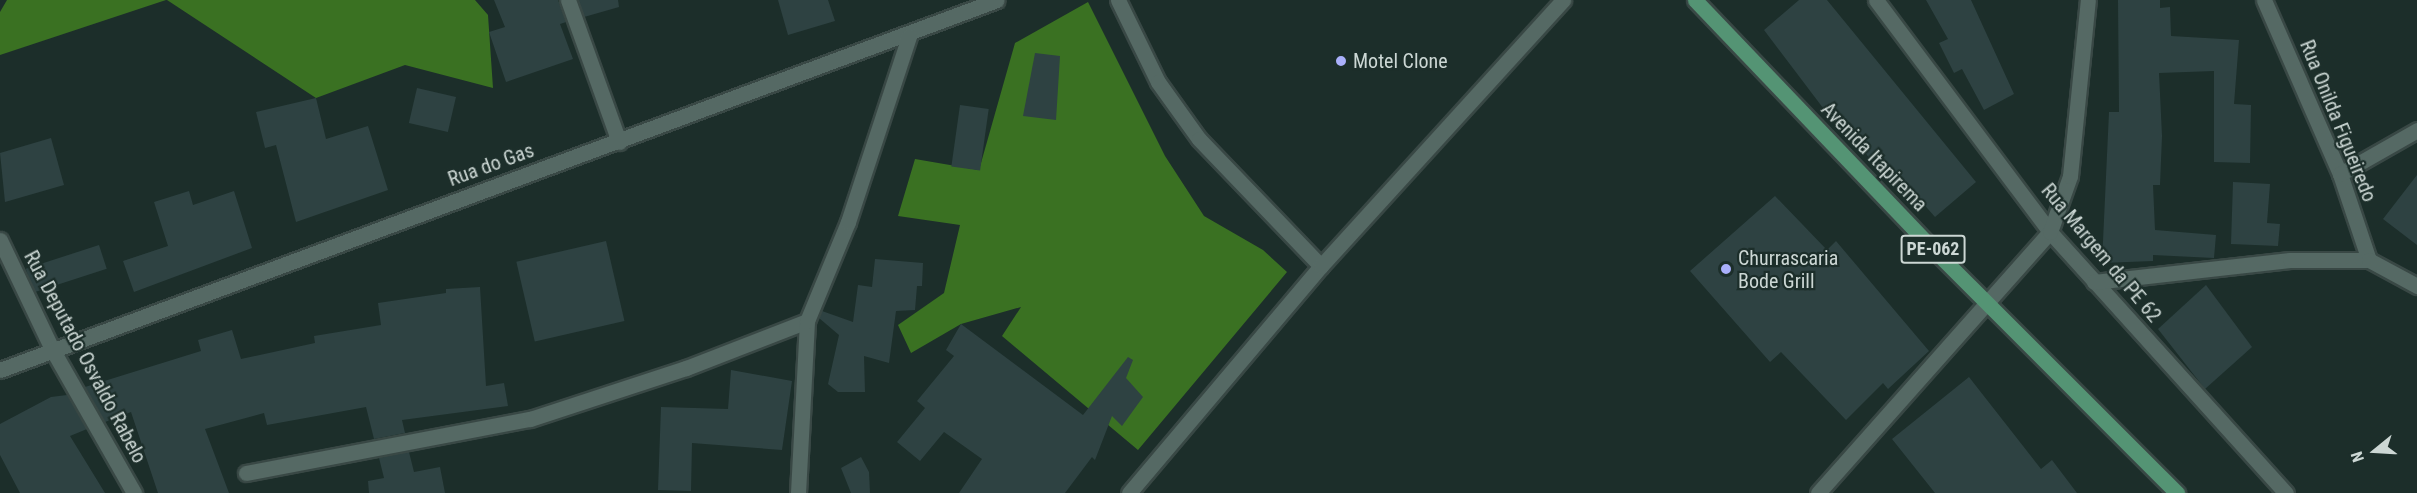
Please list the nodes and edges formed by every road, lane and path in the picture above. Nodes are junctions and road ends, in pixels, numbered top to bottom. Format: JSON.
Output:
{"nodes":[{"id":1,"x":568,"y":0,"type":"edge"},
{"id":2,"x":997,"y":0,"type":"edge"},
{"id":3,"x":1118,"y":0,"type":"edge"},
{"id":4,"x":1563,"y":0,"type":"edge"},
{"id":5,"x":1695,"y":0,"type":"edge"},
{"id":6,"x":1876,"y":0,"type":"edge"},
{"id":7,"x":2088,"y":0,"type":"edge"},
{"id":8,"x":2264,"y":0,"type":"edge"},
{"id":9,"x":909,"y":36,"type":"junction"},
{"id":10,"x":2417,"y":130,"type":"edge"},
{"id":11,"x":619,"y":142,"type":"junction"},
{"id":12,"x":2340,"y":174,"type":"junction"},
{"id":13,"x":2050,"y":232,"type":"junction"},
{"id":14,"x":0,"y":240,"type":"edge"},
{"id":15,"x":2369,"y":260,"type":"junction"},
{"id":16,"x":1321,"y":266,"type":"junction"},
{"id":17,"x":2094,"y":282,"type":"junction"},
{"id":18,"x":2417,"y":286,"type":"edge"},
{"id":19,"x":1987,"y":303,"type":"junction"},
{"id":20,"x":807,"y":321,"type":"junction"},
{"id":21,"x":52,"y":349,"type":"junction"},
{"id":22,"x":0,"y":370,"type":"edge"},
{"id":23,"x":246,"y":473,"type":"dead end"},
{"id":24,"x":134,"y":493,"type":"edge"},
{"id":25,"x":798,"y":493,"type":"edge"},
{"id":26,"x":1129,"y":493,"type":"edge"},
{"id":27,"x":1818,"y":493,"type":"edge"},
{"id":28,"x":2177,"y":493,"type":"edge"},
{"id":29,"x":2286,"y":493,"type":"edge"}],
"edges":[{"from":1,"to":11,"type":"street"},
{"from":2,"to":9,"type":"street","name":"Rua do Gas"},
{"from":3,"to":16,"type":"street"},
{"from":4,"to":16,"type":"street"},
{"from":5,"to":19,"type":"main road","name":"Avenida Itapirema","number":"PE-062"},
{"from":6,"to":13,"type":"street","name":"Rua Margem da PE 62"},
{"from":7,"to":13,"type":"street"},
{"from":8,"to":12,"type":"street","name":"Rua Onilda Figueiredo"},
{"from":9,"to":11,"type":"street","name":"Rua do Gas"},
{"from":9,"to":20,"type":"street"},
{"from":10,"to":12,"type":"street"},
{"from":11,"to":21,"type":"street","name":"Rua do Gas"},
{"from":12,"to":15,"type":"street","name":"Rua Onilda Figueiredo"},
{"from":13,"to":17,"type":"street","name":"Rua Margem da PE 62"},
{"from":13,"to":19,"type":"street"},
{"from":14,"to":21,"type":"street","name":"Rua Deputado Osvaldo Rabelo"},
{"from":15,"to":17,"type":"street"},
{"from":15,"to":18,"type":"street"},
{"from":16,"to":26,"type":"street"},
{"from":17,"to":29,"type":"street","name":"Rua Margem da PE 62"},
{"from":19,"to":27,"type":"street"},
{"from":19,"to":28,"type":"main road","name":"Avenida Itapirema","number":"PE-062"},
{"from":20,"to":23,"type":"street"},
{"from":20,"to":25,"type":"street"},
{"from":21,"to":22,"type":"street","name":"Rua do Gas"},
{"from":21,"to":24,"type":"street","name":"Rua Deputado Osvaldo Rabelo"}]}
